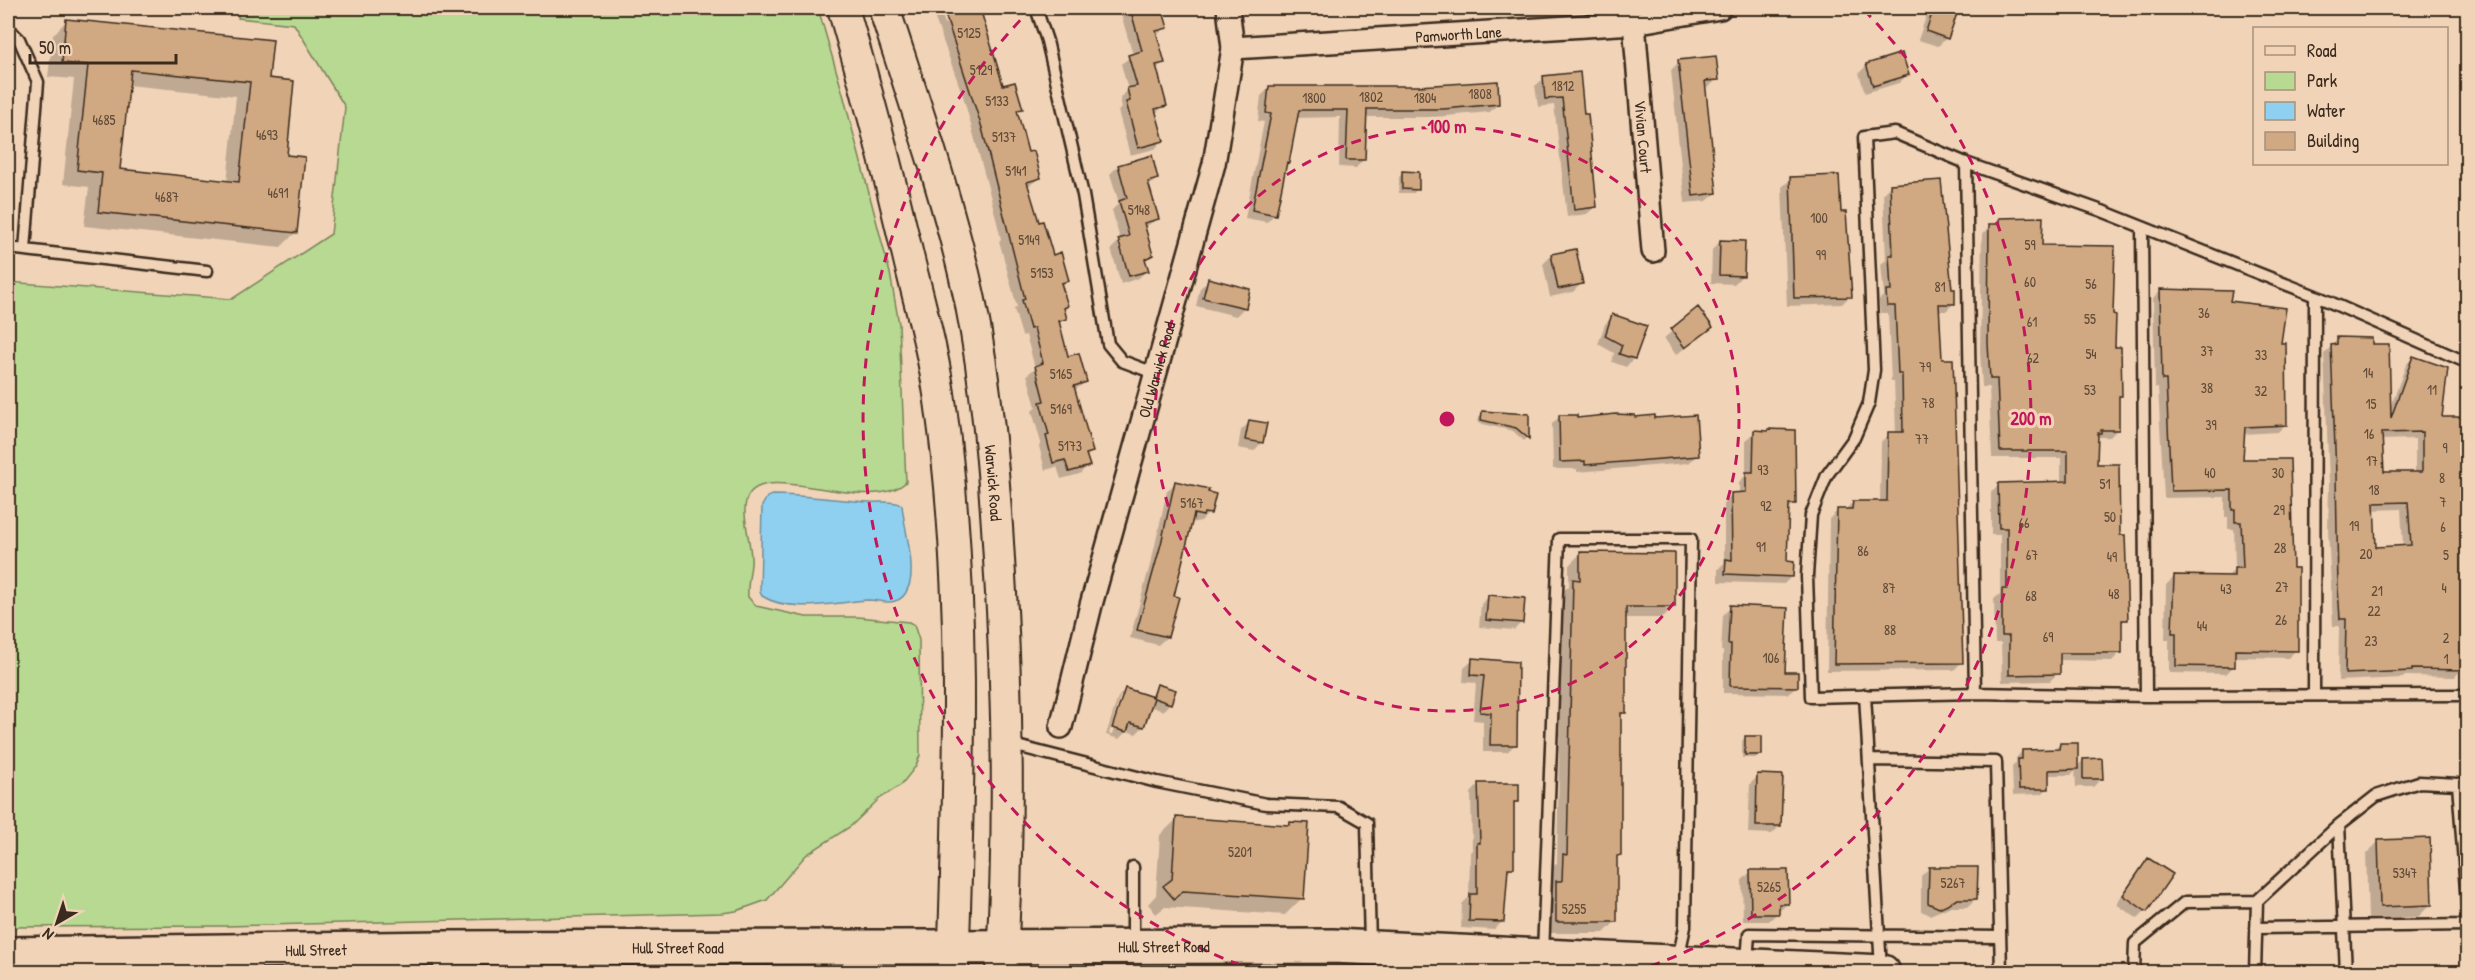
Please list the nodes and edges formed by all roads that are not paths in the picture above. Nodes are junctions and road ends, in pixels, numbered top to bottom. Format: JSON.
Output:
{"nodes":[{"id":1,"x":843,"y":8,"type":"edge"},
{"id":2,"x":884,"y":8,"type":"edge"},
{"id":3,"x":1036,"y":8,"type":"edge"},
{"id":4,"x":1228,"y":8,"type":"edge"},
{"id":5,"x":1720,"y":8,"type":"edge"},
{"id":6,"x":1634,"y":22,"type":"junction"},
{"id":7,"x":8,"y":28,"type":"edge"},
{"id":8,"x":1233,"y":48,"type":"junction"},
{"id":9,"x":1966,"y":163,"type":"junction"},
{"id":10,"x":2142,"y":227,"type":"junction"},
{"id":11,"x":8,"y":248,"type":"edge"},
{"id":12,"x":25,"y":250,"type":"junction"},
{"id":13,"x":1653,"y":250,"type":"dead end"},
{"id":14,"x":207,"y":271,"type":"dead end"},
{"id":15,"x":2314,"y":296,"type":"junction"},
{"id":16,"x":2468,"y":363,"type":"edge"},
{"id":17,"x":1155,"y":373,"type":"junction"},
{"id":18,"x":1975,"y":693,"type":"junction"},
{"id":19,"x":2314,"y":694,"type":"junction"},
{"id":20,"x":2468,"y":695,"type":"edge"},
{"id":21,"x":1865,"y":696,"type":"junction"},
{"id":22,"x":2146,"y":696,"type":"junction"},
{"id":23,"x":1061,"y":728,"type":"dead end"},
{"id":24,"x":1006,"y":744,"type":"junction"},
{"id":25,"x":1869,"y":760,"type":"junction"},
{"id":26,"x":2339,"y":825,"type":"junction"},
{"id":27,"x":1133,"y":867,"type":"dead end"},
{"id":28,"x":2257,"y":902,"type":"junction"},
{"id":29,"x":2468,"y":916,"type":"edge"},
{"id":30,"x":2468,"y":926,"type":"edge"},
{"id":31,"x":2256,"y":928,"type":"junction"},
{"id":32,"x":2344,"y":928,"type":"junction"},
{"id":33,"x":1879,"y":936,"type":"junction"},
{"id":34,"x":2000,"y":938,"type":"junction"},
{"id":35,"x":1133,"y":946,"type":"junction"},
{"id":36,"x":1370,"y":948,"type":"junction"},
{"id":37,"x":8,"y":954,"type":"edge"},
{"id":38,"x":1543,"y":956,"type":"junction"},
{"id":39,"x":953,"y":959,"type":"edge"},
{"id":40,"x":1002,"y":959,"type":"edge"},
{"id":41,"x":445,"y":960,"type":"edge"},
{"id":42,"x":1690,"y":966,"type":"edge"},
{"id":43,"x":1747,"y":966,"type":"junction"},
{"id":44,"x":1882,"y":972,"type":"edge"},
{"id":45,"x":2001,"y":972,"type":"edge"},
{"id":46,"x":2134,"y":972,"type":"edge"},
{"id":47,"x":2255,"y":972,"type":"edge"},
{"id":48,"x":2346,"y":972,"type":"edge"}],
"edges":[{"from":1,"to":39,"type":"main road"},
{"from":2,"to":24,"type":"main road","name":"Warwick Road"},
{"from":3,"to":17,"type":"lane"},
{"from":4,"to":8,"type":"street","name":"Old Warwick Road"},
{"from":5,"to":6,"type":"street","name":"Pamworth Lane"},
{"from":6,"to":8,"type":"street","name":"Pamworth Lane"},
{"from":6,"to":13,"type":"street","name":"Vivian Court"},
{"from":7,"to":12,"type":"lane"},
{"from":8,"to":17,"type":"street","name":"Old Warwick Road"},
{"from":9,"to":10,"type":"lane"},
{"from":9,"to":18,"type":"lane"},
{"from":9,"to":21,"type":"lane"},
{"from":10,"to":15,"type":"lane"},
{"from":10,"to":22,"type":"lane"},
{"from":11,"to":12,"type":"lane"},
{"from":12,"to":14,"type":"lane"},
{"from":15,"to":16,"type":"lane"},
{"from":15,"to":19,"type":"lane"},
{"from":17,"to":23,"type":"street","name":"Old Warwick Road"},
{"from":18,"to":21,"type":"lane"},
{"from":18,"to":22,"type":"lane"},
{"from":19,"to":20,"type":"lane"},
{"from":19,"to":22,"type":"lane"},
{"from":21,"to":25,"type":"lane"},
{"from":24,"to":36,"type":"lane"},
{"from":24,"to":40,"type":"main road","name":"Warwick Road"},
{"from":25,"to":33,"type":"lane"},
{"from":25,"to":34,"type":"lane"},
{"from":26,"to":28,"type":"lane"},
{"from":26,"to":29,"type":"lane"},
{"from":26,"to":32,"type":"lane"},
{"from":27,"to":35,"type":"lane"},
{"from":28,"to":31,"type":"lane"},
{"from":28,"to":46,"type":"lane"},
{"from":30,"to":32,"type":"lane"},
{"from":31,"to":32,"type":"lane"},
{"from":31,"to":47,"type":"lane"},
{"from":32,"to":48,"type":"lane"},
{"from":33,"to":34,"type":"lane"},
{"from":33,"to":43,"type":"lane"},
{"from":33,"to":44,"type":"lane"},
{"from":34,"to":45,"type":"lane"},
{"from":35,"to":36,"type":"main road","name":"Hull Street Road"},
{"from":35,"to":40,"type":"main road","name":"Hull Street Road"},
{"from":36,"to":38,"type":"main road","name":"Hull Street Road"},
{"from":37,"to":41,"type":"main road","name":"Hull Street"},
{"from":38,"to":42,"type":"main road","name":"Hull Street Road"},
{"from":38,"to":42,"type":"lane"},
{"from":39,"to":40,"type":"main road","name":"Hull Street Road"},
{"from":39,"to":41,"type":"main road","name":"Hull Street Road"},
{"from":42,"to":43,"type":"main road","name":"Hull Street Road"},
{"from":43,"to":44,"type":"main road","name":"Hull Street Road"}]}
